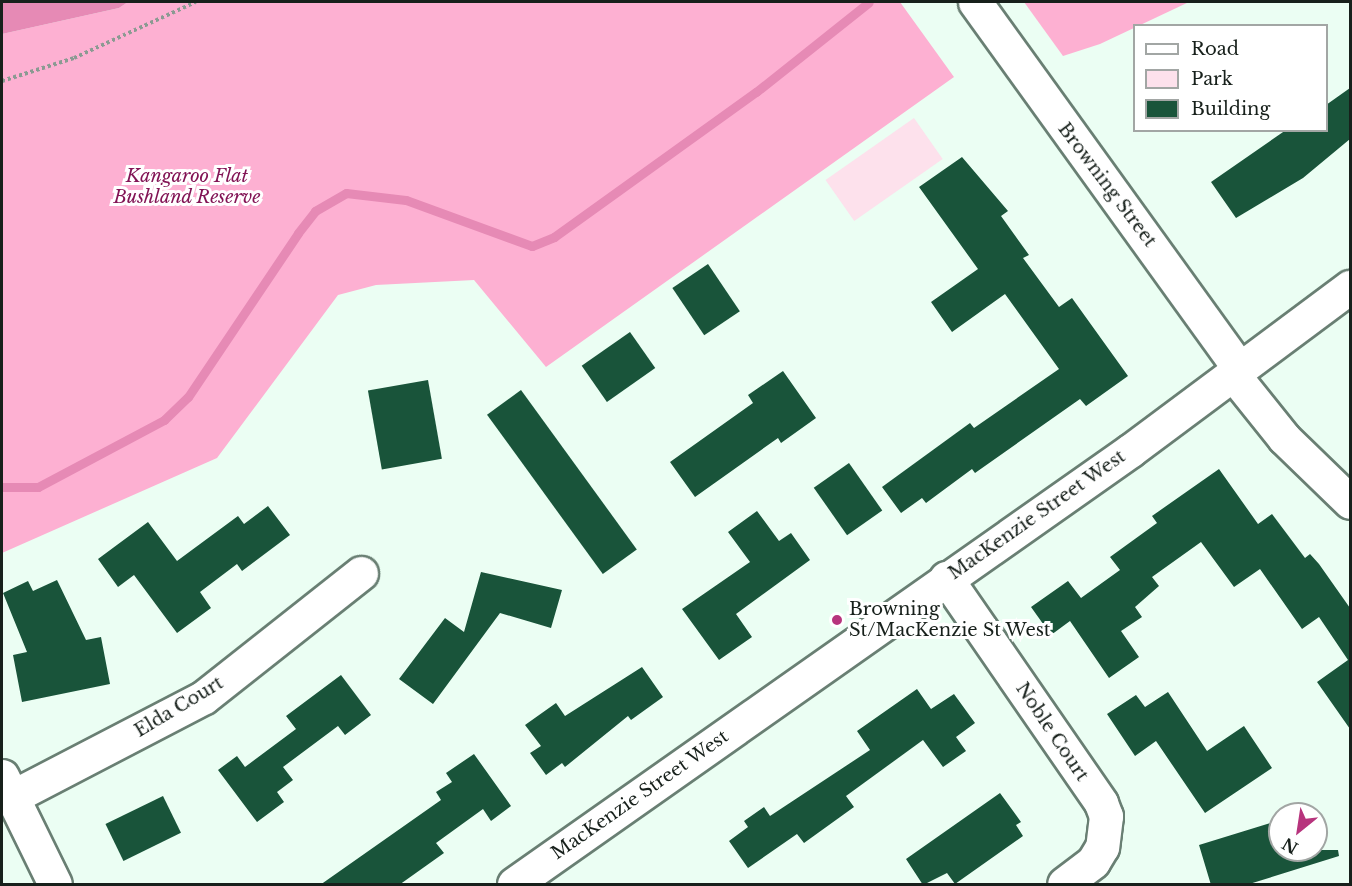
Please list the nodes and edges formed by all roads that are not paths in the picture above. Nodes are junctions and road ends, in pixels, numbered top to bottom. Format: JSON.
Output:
{"nodes":[{"id":1,"x":975,"y":2,"type":"edge"},
{"id":2,"x":1350,"y":287,"type":"edge"},
{"id":3,"x":1235,"y":371,"type":"junction"},
{"id":4,"x":1350,"y":502,"type":"edge"},
{"id":5,"x":361,"y":573,"type":"dead end"},
{"id":6,"x":946,"y":578,"type":"junction"},
{"id":7,"x":7,"y":787,"type":"edge"},
{"id":8,"x":55,"y":885,"type":"edge"},
{"id":9,"x":514,"y":885,"type":"edge"},
{"id":10,"x":1064,"y":885,"type":"edge"}],
"edges":[{"from":1,"to":3,"type":"street","name":"Browning Street"},
{"from":2,"to":3,"type":"street","name":"MacKenzie Street West"},
{"from":3,"to":4,"type":"street","name":"Browning Street"},
{"from":3,"to":6,"type":"street","name":"MacKenzie Street West"},
{"from":5,"to":7,"type":"street","name":"Elda Court"},
{"from":6,"to":9,"type":"street","name":"MacKenzie Street West"},
{"from":6,"to":10,"type":"street","name":"Noble Court"},
{"from":7,"to":8,"type":"street"}]}
